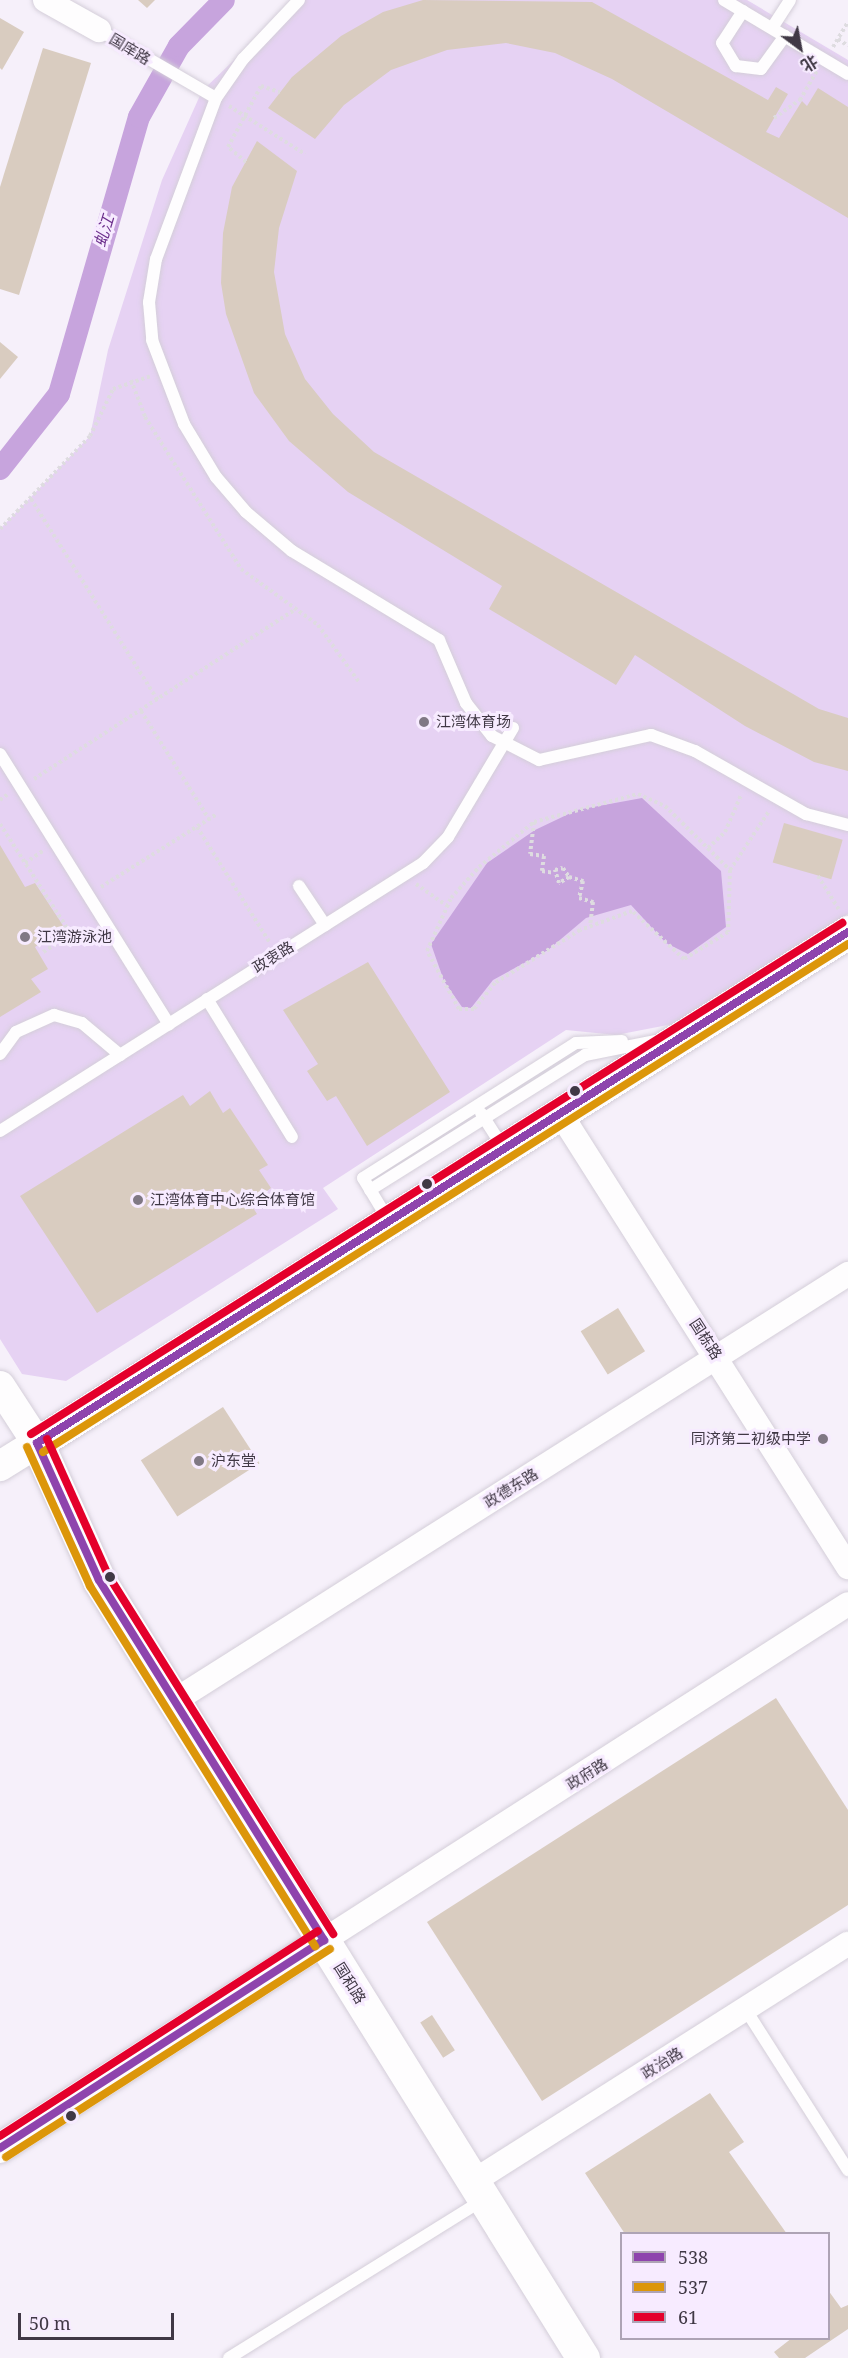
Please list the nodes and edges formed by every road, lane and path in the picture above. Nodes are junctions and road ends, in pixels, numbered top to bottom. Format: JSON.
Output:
{"nodes":[{"id":1,"x":45,"y":0,"type":"edge"},
{"id":2,"x":299,"y":0,"type":"edge"},
{"id":3,"x":724,"y":0,"type":"edge"},
{"id":4,"x":790,"y":0,"type":"edge"},
{"id":5,"x":743,"y":10,"type":"junction"},
{"id":6,"x":848,"y":22,"type":"edge"},
{"id":7,"x":772,"y":28,"type":"junction"},
{"id":8,"x":99,"y":30,"type":"joint"},
{"id":9,"x":844,"y":30,"type":"dead end"},
{"id":10,"x":785,"y":36,"type":"junction"},
{"id":11,"x":837,"y":39,"type":"dead end"},
{"id":12,"x":848,"y":46,"type":"edge"},
{"id":13,"x":848,"y":74,"type":"edge"},
{"id":14,"x":280,"y":93,"type":"dead end"},
{"id":15,"x":216,"y":98,"type":"junction"},
{"id":16,"x":800,"y":100,"type":"dead end"},
{"id":17,"x":244,"y":116,"type":"junction"},
{"id":18,"x":774,"y":118,"type":"dead end"},
{"id":19,"x":305,"y":154,"type":"dead end"},
{"id":20,"x":246,"y":162,"type":"dead end"},
{"id":21,"x":162,"y":374,"type":"junction"},
{"id":22,"x":131,"y":380,"type":"junction"},
{"id":23,"x":31,"y":499,"type":"junction"},
{"id":24,"x":0,"y":529,"type":"edge"},
{"id":25,"x":292,"y":611,"type":"junction"},
{"id":26,"x":359,"y":682,"type":"dead end"},
{"id":27,"x":158,"y":700,"type":"junction"},
{"id":28,"x":141,"y":711,"type":"junction"},
{"id":29,"x":513,"y":728,"type":"dead end"},
{"id":30,"x":505,"y":742,"type":"junction"},
{"id":31,"x":0,"y":754,"type":"edge"},
{"id":32,"x":747,"y":780,"type":"junction"},
{"id":33,"x":21,"y":787,"type":"junction"},
{"id":34,"x":777,"y":798,"type":"junction"},
{"id":35,"x":0,"y":800,"type":"edge"},
{"id":36,"x":218,"y":814,"type":"dead end"},
{"id":37,"x":209,"y":819,"type":"junction"},
{"id":38,"x":534,"y":822,"type":"junction"},
{"id":39,"x":0,"y":824,"type":"edge"},
{"id":40,"x":848,"y":825,"type":"edge"},
{"id":41,"x":197,"y":827,"type":"junction"},
{"id":42,"x":708,"y":848,"type":"junction"},
{"id":43,"x":729,"y":870,"type":"junction"},
{"id":44,"x":554,"y":873,"type":"junction"},
{"id":45,"x":404,"y":875,"type":"junction"},
{"id":46,"x":818,"y":876,"type":"dead end"},
{"id":47,"x":569,"y":877,"type":"junction"},
{"id":48,"x":299,"y":886,"type":"dead end"},
{"id":49,"x":88,"y":896,"type":"junction"},
{"id":50,"x":447,"y":906,"type":"junction"},
{"id":51,"x":590,"y":923,"type":"junction"},
{"id":52,"x":845,"y":924,"type":"edge"},
{"id":53,"x":324,"y":925,"type":"junction"},
{"id":54,"x":42,"y":953,"type":"dead end"},
{"id":55,"x":276,"y":955,"type":"junction"},
{"id":56,"x":207,"y":999,"type":"junction"},
{"id":57,"x":169,"y":1024,"type":"junction"},
{"id":58,"x":694,"y":1029,"type":"junction"},
{"id":59,"x":638,"y":1044,"type":"junction"},
{"id":60,"x":0,"y":1054,"type":"edge"},
{"id":61,"x":120,"y":1055,"type":"junction"},
{"id":62,"x":476,"y":1108,"type":"junction"},
{"id":63,"x":560,"y":1113,"type":"junction"},
{"id":64,"x":484,"y":1118,"type":"junction"},
{"id":65,"x":1,"y":1128,"type":"edge"},
{"id":66,"x":292,"y":1137,"type":"dead end"},
{"id":67,"x":504,"y":1149,"type":"junction"},
{"id":68,"x":370,"y":1190,"type":"junction"},
{"id":69,"x":389,"y":1221,"type":"junction"},
{"id":70,"x":848,"y":1275,"type":"edge"},
{"id":71,"x":718,"y":1357,"type":"junction"},
{"id":72,"x":0,"y":1386,"type":"edge"},
{"id":73,"x":37,"y":1443,"type":"junction"},
{"id":74,"x":0,"y":1466,"type":"edge"},
{"id":75,"x":848,"y":1567,"type":"edge"},
{"id":76,"x":848,"y":1604,"type":"edge"},
{"id":77,"x":174,"y":1701,"type":"junction"},
{"id":78,"x":324,"y":1940,"type":"junction"},
{"id":79,"x":848,"y":1944,"type":"edge"},
{"id":80,"x":746,"y":2010,"type":"junction"},
{"id":81,"x":0,"y":2148,"type":"edge"},
{"id":82,"x":848,"y":2170,"type":"edge"},
{"id":83,"x":480,"y":2190,"type":"junction"},
{"id":84,"x":229,"y":2358,"type":"edge"},
{"id":85,"x":583,"y":2358,"type":"edge"}],
"edges":[{"from":1,"to":8,"type":"street","name":"国庠路"},
{"from":2,"to":15,"type":"lane"},
{"from":3,"to":5,"type":"lane"},
{"from":4,"to":7,"type":"lane"},
{"from":5,"to":7,"type":"lane"},
{"from":5,"to":10,"type":"lane"},
{"from":6,"to":9,"type":"path"},
{"from":7,"to":10,"type":"lane"},
{"from":8,"to":15,"type":"lane","name":"国庠路"},
{"from":10,"to":13,"type":"lane"},
{"from":11,"to":12,"type":"path"},
{"from":14,"to":17,"type":"path"},
{"from":15,"to":17,"type":"path"},
{"from":15,"to":21,"type":"lane"},
{"from":16,"to":18,"type":"path"},
{"from":17,"to":19,"type":"path"},
{"from":17,"to":20,"type":"path"},
{"from":21,"to":22,"type":"path"},
{"from":21,"to":30,"type":"lane"},
{"from":22,"to":23,"type":"path"},
{"from":22,"to":25,"type":"path"},
{"from":23,"to":24,"type":"path"},
{"from":23,"to":27,"type":"path"},
{"from":25,"to":26,"type":"path"},
{"from":25,"to":27,"type":"path"},
{"from":27,"to":28,"type":"path"},
{"from":28,"to":33,"type":"path"},
{"from":28,"to":37,"type":"path"},
{"from":29,"to":30,"type":"lane","name":"政衷路"},
{"from":30,"to":32,"type":"lane"},
{"from":30,"to":45,"type":"lane","name":"政衷路"},
{"from":31,"to":33,"type":"lane"},
{"from":32,"to":34,"type":"lane"},
{"from":32,"to":42,"type":"path"},
{"from":33,"to":35,"type":"path"},
{"from":33,"to":49,"type":"lane"},
{"from":34,"to":40,"type":"lane"},
{"from":34,"to":43,"type":"path"},
{"from":36,"to":37,"type":"path"},
{"from":37,"to":41,"type":"path"},
{"from":38,"to":42,"type":"path"},
{"from":38,"to":44,"type":"path"},
{"from":38,"to":50,"type":"path"},
{"from":39,"to":54,"type":"path"},
{"from":41,"to":49,"type":"path"},
{"from":41,"to":55,"type":"path"},
{"from":42,"to":43,"type":"path"},
{"from":43,"to":51,"type":"path"},
{"from":44,"to":47,"type":"path"},
{"from":44,"to":47,"type":"path"},
{"from":45,"to":50,"type":"path"},
{"from":45,"to":53,"type":"lane","name":"政衷路"},
{"from":46,"to":52,"type":"path"},
{"from":47,"to":51,"type":"path"},
{"from":48,"to":53,"type":"lane"},
{"from":49,"to":57,"type":"lane"},
{"from":50,"to":51,"type":"path"},
{"from":52,"to":58,"type":"main road"},
{"from":53,"to":55,"type":"lane","name":"政衷路"},
{"from":55,"to":56,"type":"lane","name":"政衷路"},
{"from":56,"to":57,"type":"lane","name":"政衷路"},
{"from":56,"to":66,"type":"lane"},
{"from":57,"to":61,"type":"lane","name":"政衷路"},
{"from":58,"to":59,"type":"lane"},
{"from":58,"to":63,"type":"main road"},
{"from":59,"to":62,"type":"lane"},
{"from":59,"to":64,"type":"lane"},
{"from":60,"to":61,"type":"lane"},
{"from":61,"to":65,"type":"lane","name":"政衷路"},
{"from":62,"to":64,"type":"lane"},
{"from":62,"to":68,"type":"lane"},
{"from":63,"to":67,"type":"main road"},
{"from":63,"to":71,"type":"street","name":"国栋路"},
{"from":64,"to":67,"type":"lane"},
{"from":64,"to":68,"type":"lane"},
{"from":67,"to":69,"type":"main road"},
{"from":68,"to":69,"type":"lane"},
{"from":69,"to":73,"type":"main road"},
{"from":70,"to":71,"type":"street","name":"政德东路"},
{"from":71,"to":75,"type":"street","name":"国栋路"},
{"from":71,"to":77,"type":"street","name":"政德东路"},
{"from":72,"to":73,"type":"street","name":"国和路"},
{"from":73,"to":74,"type":"street"},
{"from":73,"to":77,"type":"main road","name":"国和路"},
{"from":76,"to":78,"type":"street","name":"政府路"},
{"from":77,"to":78,"type":"main road","name":"国和路"},
{"from":78,"to":81,"type":"street"},
{"from":78,"to":83,"type":"main road","name":"国和路"},
{"from":79,"to":80,"type":"street","name":"政治路"},
{"from":80,"to":82,"type":"lane"},
{"from":80,"to":83,"type":"street","name":"政治路"},
{"from":83,"to":84,"type":"lane"},
{"from":83,"to":85,"type":"main road","name":"国和路"}]}
